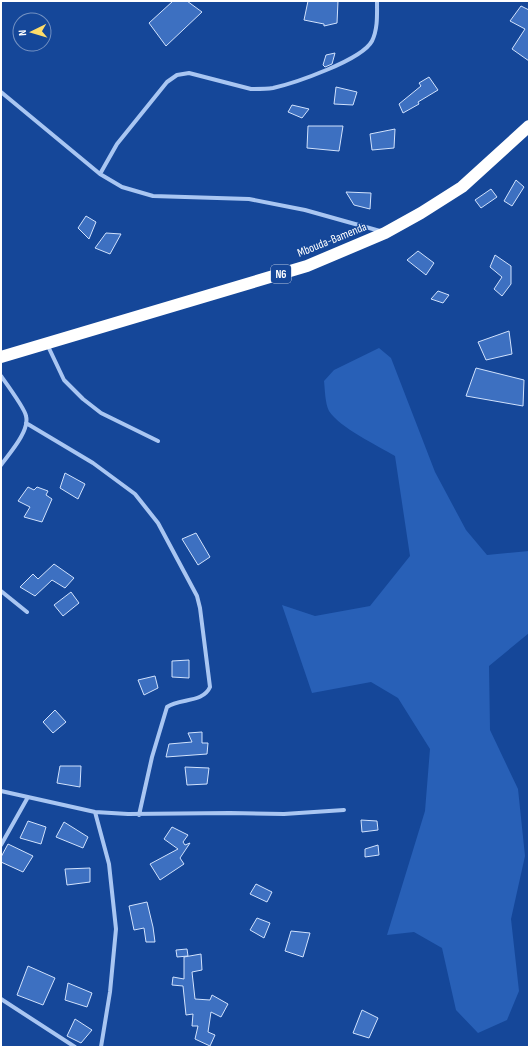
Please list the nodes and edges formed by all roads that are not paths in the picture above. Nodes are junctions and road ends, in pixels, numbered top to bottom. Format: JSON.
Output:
{"nodes":[{"id":1,"x":377,"y":1,"type":"edge"},
{"id":2,"x":1,"y":92,"type":"edge"},
{"id":3,"x":529,"y":126,"type":"edge"},
{"id":4,"x":100,"y":174,"type":"junction"},
{"id":5,"x":385,"y":233,"type":"junction"},
{"id":6,"x":46,"y":344,"type":"junction"},
{"id":7,"x":1,"y":357,"type":"edge"},
{"id":8,"x":1,"y":376,"type":"edge"},
{"id":9,"x":26,"y":423,"type":"junction"},
{"id":10,"x":158,"y":441,"type":"dead end"},
{"id":11,"x":1,"y":465,"type":"edge"},
{"id":12,"x":1,"y":591,"type":"edge"},
{"id":13,"x":27,"y":612,"type":"dead end"},
{"id":14,"x":1,"y":791,"type":"edge"},
{"id":15,"x":28,"y":797,"type":"junction"},
{"id":16,"x":344,"y":810,"type":"dead end"},
{"id":17,"x":95,"y":812,"type":"junction"},
{"id":18,"x":139,"y":815,"type":"junction"},
{"id":19,"x":1,"y":845,"type":"edge"},
{"id":20,"x":1,"y":999,"type":"edge"},
{"id":21,"x":75,"y":1047,"type":"edge"},
{"id":22,"x":101,"y":1047,"type":"edge"}],
"edges":[{"from":1,"to":4,"type":"street"},
{"from":2,"to":4,"type":"street"},
{"from":3,"to":5,"type":"highway","name":"Mbouda-Bamenda","number":"N6"},
{"from":4,"to":5,"type":"street"},
{"from":5,"to":6,"type":"highway","name":"Mbouda-Bamenda","number":"N6"},
{"from":6,"to":7,"type":"highway","name":"Mbouda-Bamenda","number":"N6"},
{"from":6,"to":10,"type":"street"},
{"from":8,"to":9,"type":"street"},
{"from":9,"to":11,"type":"street"},
{"from":9,"to":18,"type":"street"},
{"from":12,"to":13,"type":"street"},
{"from":14,"to":15,"type":"street"},
{"from":15,"to":17,"type":"street"},
{"from":15,"to":19,"type":"street"},
{"from":16,"to":18,"type":"street"},
{"from":17,"to":18,"type":"street"},
{"from":17,"to":22,"type":"street"},
{"from":20,"to":21,"type":"street"}]}
